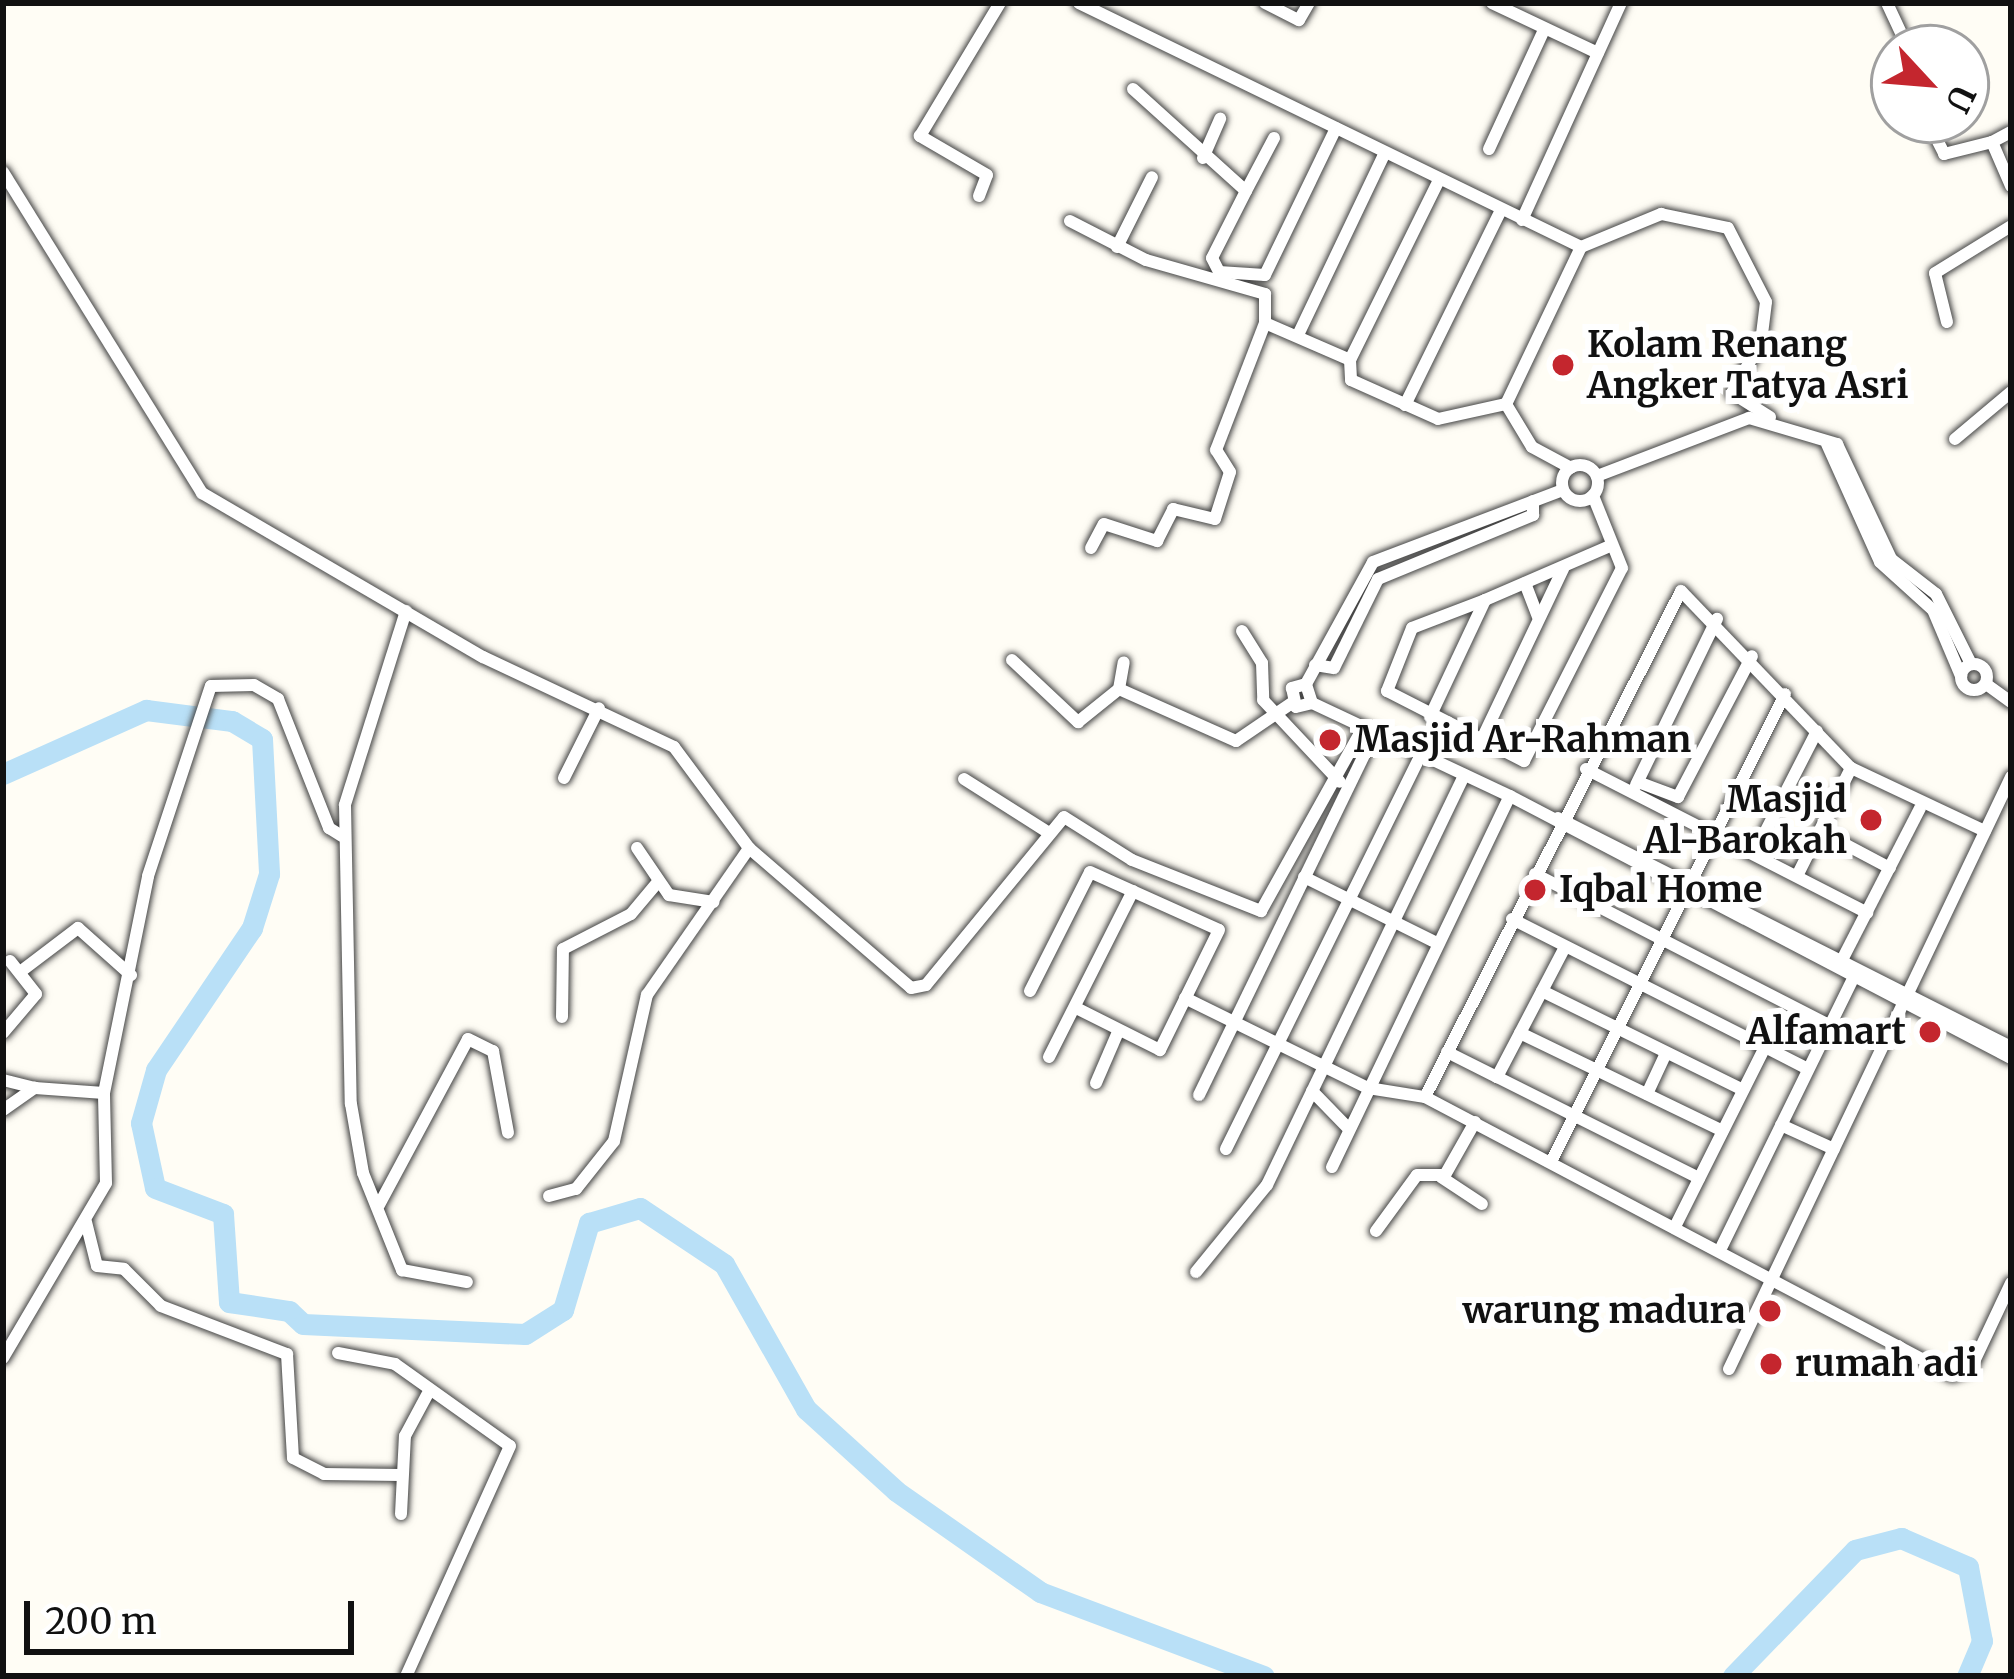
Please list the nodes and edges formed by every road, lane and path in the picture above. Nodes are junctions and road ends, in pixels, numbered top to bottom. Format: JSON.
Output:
{"nodes":[{"id":1,"x":1000,"y":3,"type":"edge"},
{"id":2,"x":1265,"y":3,"type":"edge"},
{"id":3,"x":1309,"y":3,"type":"edge"},
{"id":4,"x":1492,"y":3,"type":"edge"},
{"id":5,"x":1621,"y":3,"type":"edge"},
{"id":6,"x":1084,"y":4,"type":"edge"},
{"id":7,"x":1544,"y":30,"type":"junction"},
{"id":8,"x":1598,"y":53,"type":"junction"},
{"id":9,"x":1133,"y":89,"type":"dead end"},
{"id":10,"x":1220,"y":119,"type":"dead end"},
{"id":11,"x":1336,"y":128,"type":"junction"},
{"id":12,"x":2011,"y":132,"type":"edge"},
{"id":13,"x":1274,"y":138,"type":"dead end"},
{"id":14,"x":1992,"y":142,"type":"joint"},
{"id":15,"x":1939,"y":144,"type":"edge"},
{"id":16,"x":1984,"y":144,"type":"edge"},
{"id":17,"x":1489,"y":149,"type":"dead end"},
{"id":18,"x":1385,"y":153,"type":"junction"},
{"id":19,"x":1203,"y":158,"type":"junction"},
{"id":20,"x":3,"y":172,"type":"edge"},
{"id":21,"x":1152,"y":177,"type":"dead end"},
{"id":22,"x":1439,"y":180,"type":"junction"},
{"id":23,"x":2011,"y":186,"type":"edge"},
{"id":24,"x":1246,"y":191,"type":"junction"},
{"id":25,"x":979,"y":196,"type":"dead end"},
{"id":26,"x":1502,"y":210,"type":"junction"},
{"id":27,"x":1522,"y":220,"type":"junction"},
{"id":28,"x":1070,"y":221,"type":"dead end"},
{"id":29,"x":2011,"y":226,"type":"edge"},
{"id":30,"x":1117,"y":247,"type":"junction"},
{"id":31,"x":1581,"y":247,"type":"junction"},
{"id":32,"x":1946,"y":322,"type":"dead end"},
{"id":33,"x":1265,"y":323,"type":"junction"},
{"id":34,"x":1298,"y":335,"type":"junction"},
{"id":35,"x":1350,"y":360,"type":"junction"},
{"id":36,"x":2011,"y":392,"type":"edge"},
{"id":37,"x":1506,"y":404,"type":"junction"},
{"id":38,"x":1405,"y":405,"type":"junction"},
{"id":39,"x":1771,"y":418,"type":"junction"},
{"id":40,"x":1822,"y":439,"type":"junction"},
{"id":41,"x":1955,"y":439,"type":"dead end"},
{"id":42,"x":1571,"y":468,"type":"junction"},
{"id":43,"x":1597,"y":476,"type":"junction"},
{"id":44,"x":1564,"y":490,"type":"junction"},
{"id":45,"x":1593,"y":496,"type":"junction"},
{"id":46,"x":1533,"y":501,"type":"junction"},
{"id":47,"x":1474,"y":523,"type":"junction"},
{"id":48,"x":1480,"y":537,"type":"junction"},
{"id":49,"x":1422,"y":543,"type":"junction"},
{"id":50,"x":1612,"y":545,"type":"junction"},
{"id":51,"x":1091,"y":548,"type":"dead end"},
{"id":52,"x":1428,"y":557,"type":"junction"},
{"id":53,"x":1563,"y":567,"type":"junction"},
{"id":54,"x":1525,"y":584,"type":"junction"},
{"id":55,"x":1354,"y":589,"type":"junction"},
{"id":56,"x":1370,"y":596,"type":"junction"},
{"id":57,"x":1485,"y":600,"type":"junction"},
{"id":58,"x":406,"y":611,"type":"junction"},
{"id":59,"x":1538,"y":617,"type":"junction"},
{"id":60,"x":1717,"y":619,"type":"junction"},
{"id":61,"x":1242,"y":631,"type":"dead end"},
{"id":62,"x":1753,"y":656,"type":"junction"},
{"id":63,"x":1012,"y":660,"type":"dead end"},
{"id":64,"x":1124,"y":662,"type":"dead end"},
{"id":65,"x":1971,"y":664,"type":"junction"},
{"id":66,"x":1316,"y":665,"type":"junction"},
{"id":67,"x":1961,"y":676,"type":"junction"},
{"id":68,"x":1306,"y":684,"type":"junction"},
{"id":69,"x":1986,"y":684,"type":"junction"},
{"id":70,"x":1119,"y":689,"type":"junction"},
{"id":71,"x":1784,"y":694,"type":"junction"},
{"id":72,"x":2011,"y":702,"type":"edge"},
{"id":73,"x":1292,"y":703,"type":"junction"},
{"id":74,"x":1312,"y":704,"type":"junction"},
{"id":75,"x":599,"y":708,"type":"junction"},
{"id":76,"x":1273,"y":716,"type":"junction"},
{"id":77,"x":1430,"y":717,"type":"junction"},
{"id":78,"x":1369,"y":730,"type":"junction"},
{"id":79,"x":1817,"y":731,"type":"junction"},
{"id":80,"x":1481,"y":741,"type":"junction"},
{"id":81,"x":1421,"y":754,"type":"junction"},
{"id":82,"x":1851,"y":768,"type":"junction"},
{"id":83,"x":1586,"y":770,"type":"junction"},
{"id":84,"x":1464,"y":775,"type":"junction"},
{"id":85,"x":2011,"y":777,"type":"edge"},
{"id":86,"x":564,"y":778,"type":"dead end"},
{"id":87,"x":964,"y":779,"type":"dead end"},
{"id":88,"x":1340,"y":782,"type":"junction"},
{"id":89,"x":1635,"y":787,"type":"junction"},
{"id":90,"x":1510,"y":796,"type":"junction"},
{"id":91,"x":1919,"y":808,"type":"junction"},
{"id":92,"x":1560,"y":824,"type":"junction"},
{"id":93,"x":1820,"y":831,"type":"junction"},
{"id":94,"x":1985,"y":831,"type":"junction"},
{"id":95,"x":1049,"y":833,"type":"junction"},
{"id":96,"x":1716,"y":835,"type":"junction"},
{"id":97,"x":342,"y":836,"type":"junction"},
{"id":98,"x":637,"y":848,"type":"dead end"},
{"id":99,"x":749,"y":848,"type":"junction"},
{"id":100,"x":1754,"y":854,"type":"junction"},
{"id":101,"x":1890,"y":868,"type":"junction"},
{"id":102,"x":1535,"y":874,"type":"junction"},
{"id":103,"x":1797,"y":876,"type":"junction"},
{"id":104,"x":1304,"y":877,"type":"junction"},
{"id":105,"x":656,"y":884,"type":"junction"},
{"id":106,"x":1692,"y":889,"type":"junction"},
{"id":107,"x":1133,"y":891,"type":"junction"},
{"id":108,"x":1348,"y":900,"type":"junction"},
{"id":109,"x":713,"y":902,"type":"junction"},
{"id":110,"x":1867,"y":913,"type":"junction"},
{"id":111,"x":1511,"y":920,"type":"junction"},
{"id":112,"x":1392,"y":921,"type":"junction"},
{"id":113,"x":1665,"y":942,"type":"junction"},
{"id":114,"x":1438,"y":943,"type":"junction"},
{"id":115,"x":1564,"y":947,"type":"junction"},
{"id":116,"x":1840,"y":964,"type":"junction"},
{"id":117,"x":1856,"y":973,"type":"junction"},
{"id":118,"x":131,"y":975,"type":"junction"},
{"id":119,"x":1642,"y":986,"type":"junction"},
{"id":120,"x":1030,"y":991,"type":"dead end"},
{"id":121,"x":1542,"y":991,"type":"junction"},
{"id":122,"x":1904,"y":996,"type":"junction"},
{"id":123,"x":1185,"y":998,"type":"junction"},
{"id":124,"x":1076,"y":1008,"type":"junction"},
{"id":125,"x":562,"y":1017,"type":"dead end"},
{"id":126,"x":1234,"y":1021,"type":"junction"},
{"id":127,"x":1829,"y":1025,"type":"junction"},
{"id":128,"x":1620,"y":1030,"type":"junction"},
{"id":129,"x":1118,"y":1032,"type":"junction"},
{"id":130,"x":3,"y":1034,"type":"edge"},
{"id":131,"x":1520,"y":1034,"type":"junction"},
{"id":132,"x":1280,"y":1044,"type":"junction"},
{"id":133,"x":2011,"y":1046,"type":"edge"},
{"id":134,"x":1765,"y":1047,"type":"junction"},
{"id":135,"x":1447,"y":1052,"type":"junction"},
{"id":136,"x":1666,"y":1053,"type":"junction"},
{"id":137,"x":1048,"y":1057,"type":"dead end"},
{"id":138,"x":2011,"y":1058,"type":"edge"},
{"id":139,"x":1324,"y":1065,"type":"junction"},
{"id":140,"x":1808,"y":1069,"type":"junction"},
{"id":141,"x":1599,"y":1071,"type":"junction"},
{"id":142,"x":1497,"y":1076,"type":"junction"},
{"id":143,"x":3,"y":1080,"type":"edge"},
{"id":144,"x":1096,"y":1084,"type":"dead end"},
{"id":145,"x":35,"y":1088,"type":"junction"},
{"id":146,"x":1368,"y":1088,"type":"junction"},
{"id":147,"x":1312,"y":1090,"type":"junction"},
{"id":148,"x":1743,"y":1090,"type":"junction"},
{"id":149,"x":104,"y":1093,"type":"junction"},
{"id":150,"x":1647,"y":1094,"type":"junction"},
{"id":151,"x":1198,"y":1095,"type":"dead end"},
{"id":152,"x":1425,"y":1097,"type":"junction"},
{"id":153,"x":3,"y":1110,"type":"edge"},
{"id":154,"x":1575,"y":1117,"type":"junction"},
{"id":155,"x":1475,"y":1122,"type":"junction"},
{"id":156,"x":1781,"y":1125,"type":"junction"},
{"id":157,"x":1349,"y":1129,"type":"junction"},
{"id":158,"x":1723,"y":1131,"type":"junction"},
{"id":159,"x":508,"y":1133,"type":"dead end"},
{"id":160,"x":1226,"y":1149,"type":"dead end"},
{"id":161,"x":1834,"y":1149,"type":"junction"},
{"id":162,"x":1552,"y":1160,"type":"junction"},
{"id":163,"x":1332,"y":1167,"type":"dead end"},
{"id":164,"x":1441,"y":1177,"type":"junction"},
{"id":165,"x":1699,"y":1178,"type":"junction"},
{"id":166,"x":549,"y":1196,"type":"dead end"},
{"id":167,"x":379,"y":1204,"type":"junction"},
{"id":168,"x":1482,"y":1204,"type":"dead end"},
{"id":169,"x":86,"y":1222,"type":"junction"},
{"id":170,"x":1677,"y":1223,"type":"junction"},
{"id":171,"x":1376,"y":1232,"type":"dead end"},
{"id":172,"x":1722,"y":1246,"type":"junction"},
{"id":173,"x":1196,"y":1272,"type":"dead end"},
{"id":174,"x":1775,"y":1273,"type":"junction"},
{"id":175,"x":467,"y":1282,"type":"dead end"},
{"id":176,"x":2011,"y":1283,"type":"edge"},
{"id":177,"x":338,"y":1352,"type":"dead end"},
{"id":178,"x":3,"y":1358,"type":"edge"},
{"id":179,"x":1729,"y":1369,"type":"dead end"},
{"id":180,"x":427,"y":1395,"type":"junction"},
{"id":181,"x":400,"y":1475,"type":"junction"},
{"id":182,"x":400,"y":1514,"type":"dead end"},
{"id":183,"x":406,"y":1676,"type":"edge"}],
"edges":[{"from":1,"to":25,"type":"street"},
{"from":2,"to":3,"type":"street"},
{"from":4,"to":7,"type":"street"},
{"from":5,"to":8,"type":"street"},
{"from":6,"to":11,"type":"street"},
{"from":7,"to":8,"type":"street"},
{"from":7,"to":17,"type":"street"},
{"from":8,"to":27,"type":"street"},
{"from":9,"to":19,"type":"street"},
{"from":10,"to":19,"type":"street"},
{"from":11,"to":18,"type":"street"},
{"from":11,"to":24,"type":"street"},
{"from":12,"to":14,"type":"street"},
{"from":13,"to":24,"type":"street"},
{"from":14,"to":23,"type":"street"},
{"from":15,"to":16,"type":"street"},
{"from":18,"to":22,"type":"street"},
{"from":18,"to":34,"type":"street"},
{"from":19,"to":24,"type":"street"},
{"from":20,"to":58,"type":"street"},
{"from":21,"to":30,"type":"street"},
{"from":22,"to":26,"type":"street"},
{"from":22,"to":35,"type":"street"},
{"from":26,"to":27,"type":"street"},
{"from":26,"to":38,"type":"street"},
{"from":27,"to":31,"type":"street"},
{"from":28,"to":30,"type":"street"},
{"from":29,"to":32,"type":"street"},
{"from":30,"to":33,"type":"street"},
{"from":31,"to":37,"type":"street"},
{"from":31,"to":39,"type":"street"},
{"from":33,"to":34,"type":"street"},
{"from":33,"to":51,"type":"street"},
{"from":34,"to":35,"type":"street"},
{"from":35,"to":38,"type":"street"},
{"from":36,"to":41,"type":"street"},
{"from":37,"to":38,"type":"street"},
{"from":37,"to":42,"type":"street"},
{"from":39,"to":40,"type":"street"},
{"from":39,"to":43,"type":"street"},
{"from":40,"to":65,"type":"street"},
{"from":40,"to":67,"type":"street"},
{"from":42,"to":43,"type":"street"},
{"from":42,"to":44,"type":"street"},
{"from":43,"to":45,"type":"street"},
{"from":44,"to":45,"type":"street"},
{"from":44,"to":46,"type":"street"},
{"from":45,"to":50,"type":"street"},
{"from":46,"to":47,"type":"street"},
{"from":46,"to":48,"type":"street"},
{"from":47,"to":48,"type":"street"},
{"from":47,"to":49,"type":"street"},
{"from":48,"to":52,"type":"street"},
{"from":49,"to":52,"type":"street"},
{"from":49,"to":55,"type":"street"},
{"from":50,"to":53,"type":"street"},
{"from":50,"to":80,"type":"street"},
{"from":52,"to":56,"type":"street"},
{"from":53,"to":54,"type":"street"},
{"from":53,"to":59,"type":"street"},
{"from":54,"to":57,"type":"street"},
{"from":54,"to":59,"type":"street"},
{"from":55,"to":56,"type":"street"},
{"from":55,"to":66,"type":"street"},
{"from":56,"to":66,"type":"street"},
{"from":57,"to":77,"type":"street"},
{"from":57,"to":77,"type":"street"},
{"from":58,"to":75,"type":"street"},
{"from":58,"to":97,"type":"street"},
{"from":59,"to":80,"type":"street"},
{"from":60,"to":62,"type":"street"},
{"from":60,"to":83,"type":"street"},
{"from":60,"to":89,"type":"street"},
{"from":61,"to":76,"type":"street"},
{"from":62,"to":71,"type":"street"},
{"from":62,"to":89,"type":"street"},
{"from":63,"to":70,"type":"street"},
{"from":64,"to":70,"type":"street"},
{"from":65,"to":67,"type":"street"},
{"from":65,"to":69,"type":"street"},
{"from":66,"to":68,"type":"street"},
{"from":67,"to":69,"type":"street"},
{"from":68,"to":73,"type":"street"},
{"from":68,"to":74,"type":"street"},
{"from":69,"to":72,"type":"street"},
{"from":70,"to":76,"type":"street"},
{"from":71,"to":79,"type":"street"},
{"from":71,"to":96,"type":"street"},
{"from":73,"to":74,"type":"street"},
{"from":73,"to":76,"type":"street"},
{"from":74,"to":78,"type":"street"},
{"from":75,"to":86,"type":"street"},
{"from":75,"to":99,"type":"street"},
{"from":76,"to":88,"type":"street"},
{"from":77,"to":80,"type":"street"},
{"from":78,"to":81,"type":"street"},
{"from":78,"to":88,"type":"street"},
{"from":78,"to":104,"type":"street"},
{"from":79,"to":82,"type":"street"},
{"from":79,"to":100,"type":"street"},
{"from":81,"to":84,"type":"street"},
{"from":81,"to":108,"type":"street"},
{"from":82,"to":91,"type":"street"},
{"from":82,"to":93,"type":"street"},
{"from":83,"to":89,"type":"street"},
{"from":83,"to":92,"type":"street"},
{"from":84,"to":90,"type":"street"},
{"from":84,"to":112,"type":"street"},
{"from":85,"to":94,"type":"street"},
{"from":87,"to":95,"type":"street"},
{"from":88,"to":95,"type":"street"},
{"from":89,"to":96,"type":"street"},
{"from":90,"to":92,"type":"street"},
{"from":90,"to":114,"type":"street"},
{"from":91,"to":94,"type":"street"},
{"from":91,"to":101,"type":"street"},
{"from":92,"to":102,"type":"street"},
{"from":92,"to":106,"type":"street"},
{"from":93,"to":101,"type":"street"},
{"from":93,"to":103,"type":"street"},
{"from":94,"to":122,"type":"street"},
{"from":95,"to":99,"type":"street"},
{"from":96,"to":100,"type":"street"},
{"from":96,"to":106,"type":"street"},
{"from":97,"to":118,"type":"street"},
{"from":97,"to":167,"type":"street"},
{"from":98,"to":105,"type":"street"},
{"from":99,"to":109,"type":"street"},
{"from":100,"to":103,"type":"street"},
{"from":101,"to":110,"type":"street"},
{"from":102,"to":111,"type":"street"},
{"from":102,"to":113,"type":"street"},
{"from":103,"to":110,"type":"street"},
{"from":104,"to":108,"type":"street"},
{"from":104,"to":126,"type":"street"},
{"from":105,"to":109,"type":"street"},
{"from":105,"to":125,"type":"street"},
{"from":106,"to":113,"type":"street"},
{"from":106,"to":116,"type":"street"},
{"from":107,"to":120,"type":"street"},
{"from":107,"to":123,"type":"street"},
{"from":107,"to":124,"type":"street"},
{"from":108,"to":112,"type":"street"},
{"from":108,"to":132,"type":"street"},
{"from":109,"to":166,"type":"street"},
{"from":110,"to":116,"type":"street"},
{"from":111,"to":115,"type":"street"},
{"from":111,"to":135,"type":"street"},
{"from":112,"to":114,"type":"street"},
{"from":112,"to":139,"type":"street"},
{"from":113,"to":119,"type":"street"},
{"from":113,"to":127,"type":"street"},
{"from":114,"to":146,"type":"street"},
{"from":115,"to":119,"type":"street"},
{"from":115,"to":121,"type":"street"},
{"from":116,"to":117,"type":"street"},
{"from":117,"to":122,"type":"street"},
{"from":117,"to":127,"type":"street"},
{"from":118,"to":130,"type":"street"},
{"from":118,"to":149,"type":"street"},
{"from":119,"to":128,"type":"street"},
{"from":119,"to":134,"type":"street"},
{"from":121,"to":128,"type":"street"},
{"from":121,"to":131,"type":"street"},
{"from":122,"to":133,"type":"street"},
{"from":122,"to":138,"type":"street"},
{"from":122,"to":161,"type":"street"},
{"from":123,"to":126,"type":"street"},
{"from":123,"to":129,"type":"street"},
{"from":124,"to":129,"type":"street"},
{"from":124,"to":137,"type":"street"},
{"from":126,"to":132,"type":"street"},
{"from":126,"to":151,"type":"street"},
{"from":127,"to":140,"type":"street"},
{"from":128,"to":136,"type":"street"},
{"from":128,"to":141,"type":"street"},
{"from":129,"to":144,"type":"street"},
{"from":131,"to":141,"type":"street"},
{"from":131,"to":142,"type":"street"},
{"from":132,"to":139,"type":"street"},
{"from":132,"to":160,"type":"street"},
{"from":134,"to":140,"type":"street"},
{"from":134,"to":148,"type":"street"},
{"from":135,"to":142,"type":"street"},
{"from":135,"to":152,"type":"street"},
{"from":136,"to":148,"type":"street"},
{"from":136,"to":150,"type":"street"},
{"from":139,"to":146,"type":"street"},
{"from":139,"to":147,"type":"street"},
{"from":140,"to":156,"type":"street"},
{"from":141,"to":150,"type":"street"},
{"from":141,"to":154,"type":"street"},
{"from":142,"to":154,"type":"street"},
{"from":143,"to":145,"type":"street"},
{"from":145,"to":149,"type":"street"},
{"from":145,"to":153,"type":"street"},
{"from":146,"to":152,"type":"street"},
{"from":146,"to":157,"type":"street"},
{"from":147,"to":157,"type":"street"},
{"from":147,"to":173,"type":"street"},
{"from":148,"to":158,"type":"street"},
{"from":149,"to":169,"type":"street"},
{"from":150,"to":158,"type":"street"},
{"from":152,"to":155,"type":"street"},
{"from":154,"to":162,"type":"street"},
{"from":154,"to":165,"type":"street"},
{"from":155,"to":162,"type":"street"},
{"from":155,"to":164,"type":"street"},
{"from":156,"to":161,"type":"street"},
{"from":156,"to":172,"type":"street"},
{"from":157,"to":163,"type":"street"},
{"from":158,"to":165,"type":"street"},
{"from":159,"to":167,"type":"street"},
{"from":161,"to":174,"type":"street"},
{"from":162,"to":170,"type":"street"},
{"from":164,"to":168,"type":"street"},
{"from":164,"to":171,"type":"street"},
{"from":165,"to":170,"type":"street"},
{"from":167,"to":175,"type":"street"},
{"from":169,"to":178,"type":"street"},
{"from":169,"to":181,"type":"street"},
{"from":170,"to":172,"type":"street"},
{"from":172,"to":174,"type":"street"},
{"from":174,"to":176,"type":"street"},
{"from":174,"to":179,"type":"street"},
{"from":177,"to":180,"type":"street"},
{"from":180,"to":181,"type":"street"},
{"from":180,"to":183,"type":"street"},
{"from":181,"to":182,"type":"street"}]}
